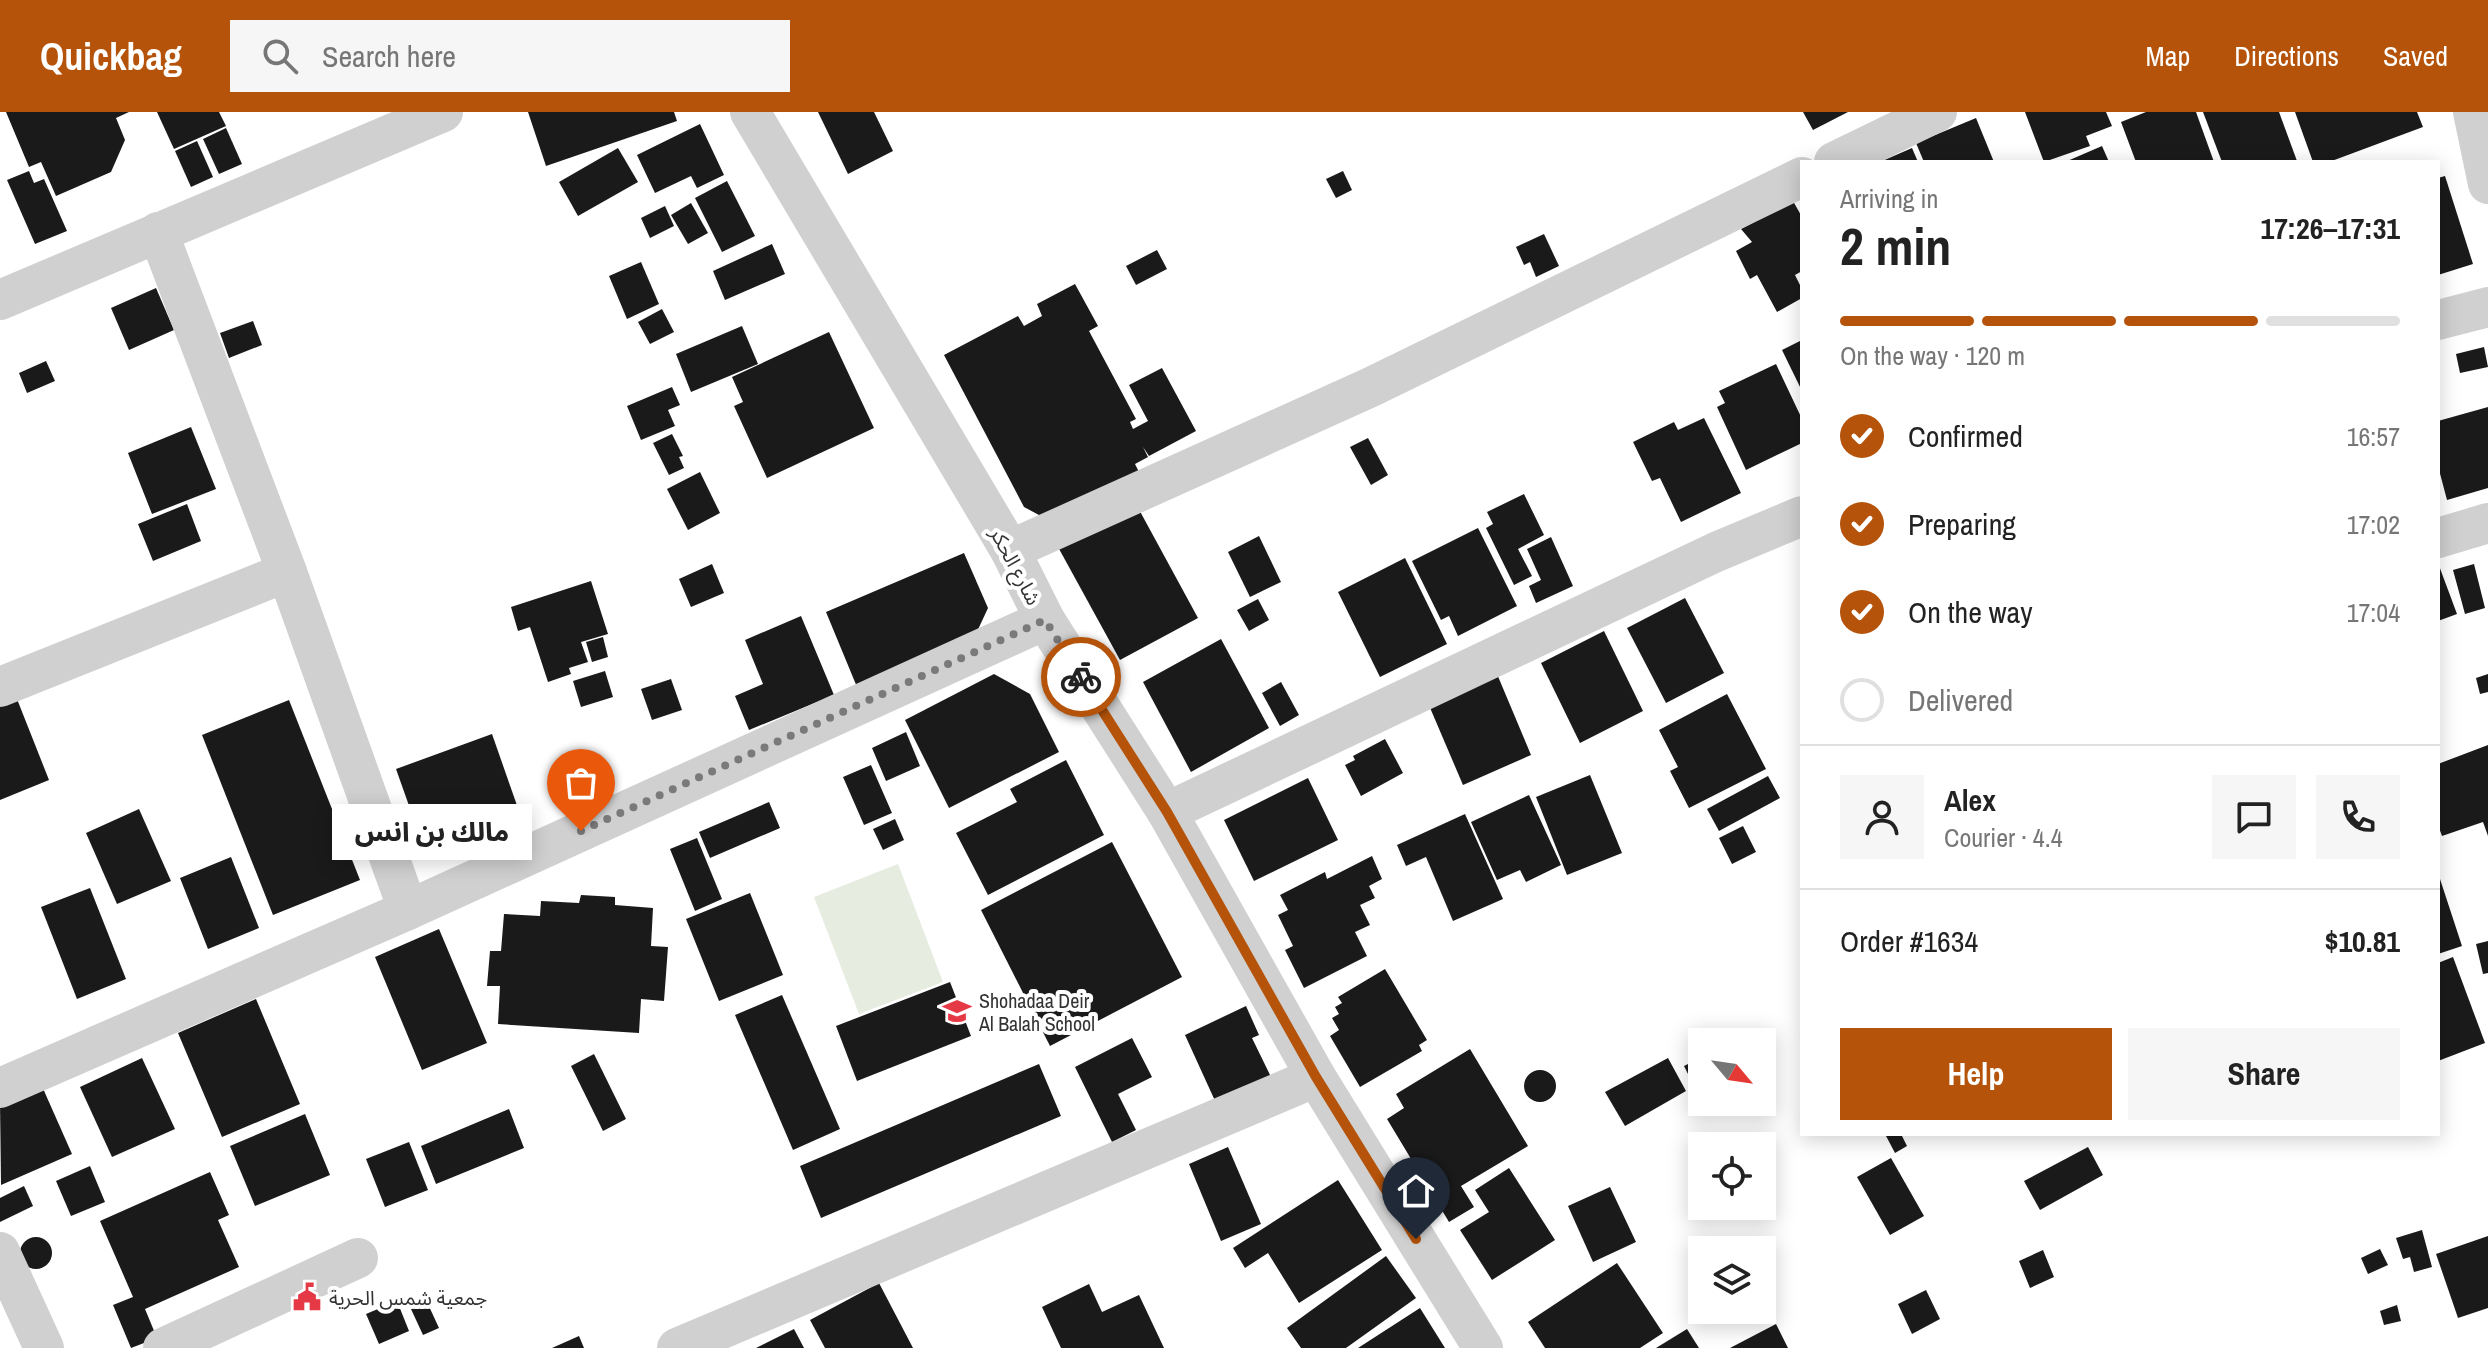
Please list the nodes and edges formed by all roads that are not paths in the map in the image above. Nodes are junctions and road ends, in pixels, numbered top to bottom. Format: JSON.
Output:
{"nodes":[{"id":1,"x":443,"y":112,"type":"edge"},
{"id":2,"x":750,"y":112,"type":"edge"},
{"id":3,"x":1937,"y":112,"type":"edge"},
{"id":4,"x":2473,"y":112,"type":"edge"},
{"id":5,"x":1838,"y":160,"type":"edge"},
{"id":6,"x":1800,"y":178,"type":"edge"},
{"id":7,"x":2488,"y":184,"type":"edge"},
{"id":8,"x":158,"y":232,"type":"junction"},
{"id":9,"x":0,"y":300,"type":"edge"},
{"id":10,"x":2488,"y":307,"type":"edge"},
{"id":11,"x":2440,"y":319,"type":"edge"},
{"id":12,"x":1800,"y":517,"type":"edge"},
{"id":13,"x":2488,"y":523,"type":"edge"},
{"id":14,"x":2440,"y":537,"type":"edge"},
{"id":15,"x":1010,"y":550,"type":"junction"},
{"id":16,"x":287,"y":572,"type":"junction"},
{"id":17,"x":1045,"y":620,"type":"junction"},
{"id":18,"x":0,"y":687,"type":"edge"},
{"id":19,"x":1167,"y":812,"type":"junction"},
{"id":20,"x":408,"y":910,"type":"junction"},
{"id":21,"x":1316,"y":1077,"type":"junction"},
{"id":22,"x":0,"y":1088,"type":"edge"},
{"id":23,"x":0,"y":1252,"type":"edge"},
{"id":24,"x":358,"y":1258,"type":"dead end"},
{"id":25,"x":44,"y":1348,"type":"edge"},
{"id":26,"x":163,"y":1348,"type":"edge"},
{"id":27,"x":677,"y":1348,"type":"edge"},
{"id":28,"x":1483,"y":1348,"type":"edge"}],
"edges":[{"from":1,"to":8,"type":"street"},
{"from":2,"to":15,"type":"street","name":"شارع الحكر"},
{"from":3,"to":5,"type":"street"},
{"from":4,"to":7,"type":"street"},
{"from":6,"to":15,"type":"street"},
{"from":8,"to":9,"type":"street"},
{"from":8,"to":16,"type":"street"},
{"from":10,"to":11,"type":"street"},
{"from":12,"to":19,"type":"street"},
{"from":13,"to":14,"type":"street"},
{"from":15,"to":17,"type":"street","name":"شارع الحكر"},
{"from":16,"to":18,"type":"street"},
{"from":16,"to":20,"type":"street"},
{"from":17,"to":19,"type":"street","name":"شارع الحكر"},
{"from":17,"to":20,"type":"street"},
{"from":19,"to":21,"type":"street","name":"شارع الحكر"},
{"from":20,"to":22,"type":"street"},
{"from":21,"to":27,"type":"street"},
{"from":21,"to":28,"type":"street","name":"شارع الحكر"},
{"from":23,"to":25,"type":"street"},
{"from":24,"to":26,"type":"street"}]}
